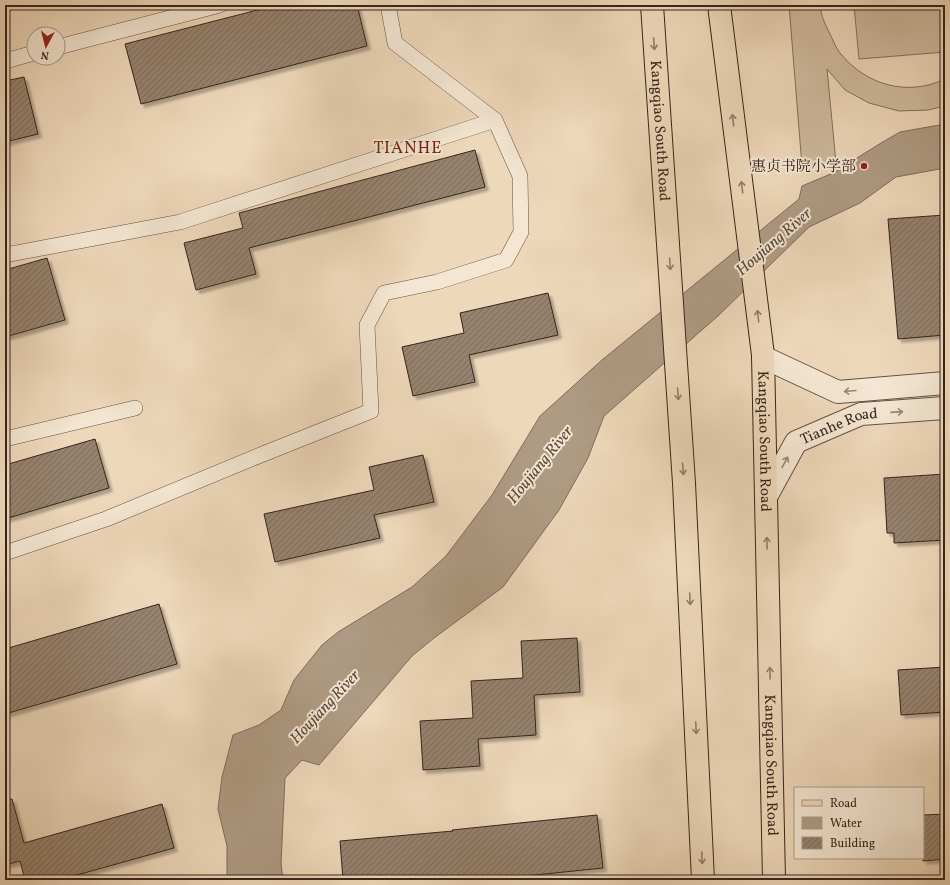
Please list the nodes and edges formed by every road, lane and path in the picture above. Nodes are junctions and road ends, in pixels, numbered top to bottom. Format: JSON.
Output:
{"nodes":[{"id":1,"x":220,"y":5,"type":"edge"},
{"id":2,"x":388,"y":5,"type":"edge"},
{"id":3,"x":652,"y":5,"type":"edge"},
{"id":4,"x":719,"y":5,"type":"edge"},
{"id":5,"x":66,"y":45,"type":"edge"},
{"id":6,"x":26,"y":55,"type":"edge"},
{"id":7,"x":5,"y":61,"type":"edge"},
{"id":8,"x":495,"y":120,"type":"junction"},
{"id":9,"x":5,"y":255,"type":"edge"},
{"id":10,"x":763,"y":356,"type":"junction"},
{"id":11,"x":945,"y":383,"type":"edge"},
{"id":12,"x":135,"y":408,"type":"dead end"},
{"id":13,"x":945,"y":408,"type":"edge"},
{"id":14,"x":5,"y":439,"type":"edge"},
{"id":15,"x":766,"y":497,"type":"junction"},
{"id":16,"x":5,"y":553,"type":"edge"},
{"id":17,"x":703,"y":880,"type":"edge"},
{"id":18,"x":774,"y":880,"type":"edge"}],
"edges":[{"from":1,"to":5,"type":"lane"},
{"from":2,"to":8,"type":"lane"},
{"from":3,"to":17,"type":"main road","name":"Kangqiao South Road","one_way":true},
{"from":10,"to":4,"type":"main road","name":"Kangqiao South Road","one_way":true},
{"from":6,"to":7,"type":"lane"},
{"from":8,"to":9,"type":"lane"},
{"from":8,"to":16,"type":"lane"},
{"from":11,"to":10,"type":"street","name":"Tianhe Road","one_way":true},
{"from":10,"to":15,"type":"main road","name":"Kangqiao South Road"},
{"from":12,"to":14,"type":"lane"},
{"from":15,"to":13,"type":"street","name":"Tianhe Road","one_way":true},
{"from":18,"to":15,"type":"main road","name":"Kangqiao South Road","one_way":true}]}
